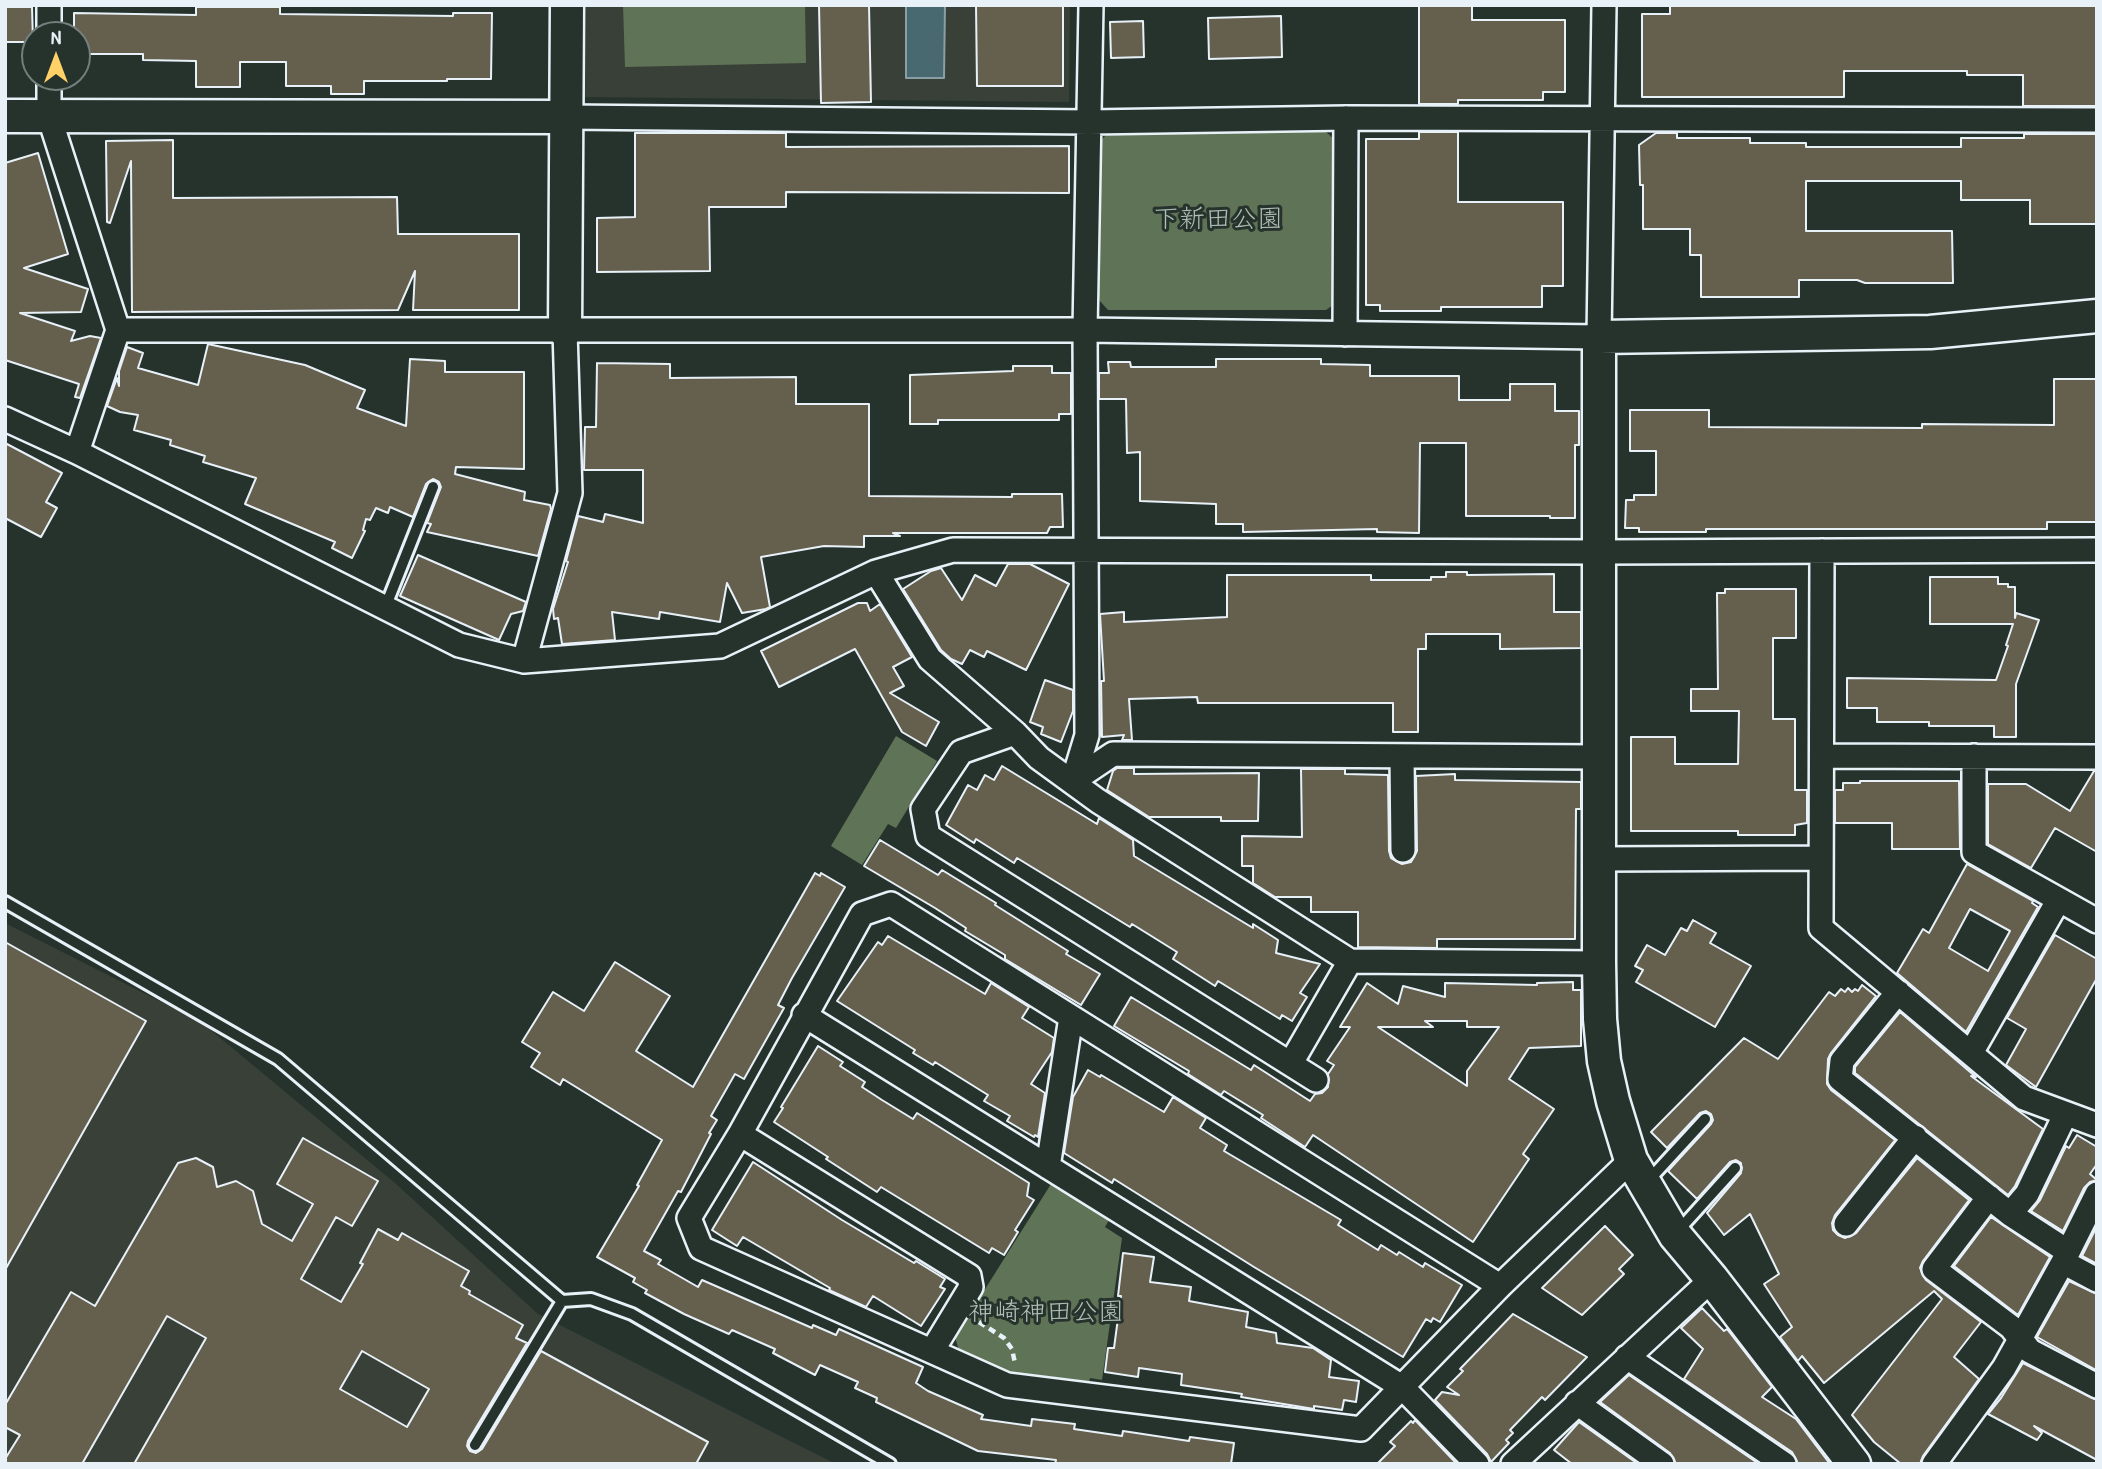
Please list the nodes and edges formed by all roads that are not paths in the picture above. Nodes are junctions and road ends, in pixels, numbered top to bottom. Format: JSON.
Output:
{"nodes":[{"id":1,"x":568,"y":5,"type":"edge"},
{"id":2,"x":1091,"y":5,"type":"edge"},
{"id":3,"x":1604,"y":5,"type":"edge"},
{"id":4,"x":49,"y":91,"type":"edge"},
{"id":5,"x":5,"y":116,"type":"edge"},
{"id":6,"x":49,"y":116,"type":"junction"},
{"id":7,"x":566,"y":117,"type":"junction"},
{"id":8,"x":1346,"y":118,"type":"junction"},
{"id":9,"x":1604,"y":118,"type":"junction"},
{"id":10,"x":2097,"y":120,"type":"edge"},
{"id":11,"x":1090,"y":122,"type":"junction"},
{"id":12,"x":2097,"y":316,"type":"edge"},
{"id":13,"x":118,"y":330,"type":"junction"},
{"id":14,"x":1085,"y":330,"type":"junction"},
{"id":15,"x":565,"y":331,"type":"junction"},
{"id":16,"x":1345,"y":334,"type":"junction"},
{"id":17,"x":1599,"y":337,"type":"junction"},
{"id":18,"x":5,"y":419,"type":"edge"},
{"id":19,"x":78,"y":452,"type":"junction"},
{"id":20,"x":433,"y":487,"type":"dead end"},
{"id":21,"x":1087,"y":549,"type":"junction"},
{"id":22,"x":2097,"y":550,"type":"edge"},
{"id":23,"x":1822,"y":551,"type":"junction"},
{"id":24,"x":1599,"y":552,"type":"junction"},
{"id":25,"x":876,"y":572,"type":"junction"},
{"id":26,"x":384,"y":608,"type":"junction"},
{"id":27,"x":524,"y":661,"type":"junction"},
{"id":28,"x":1015,"y":733,"type":"junction"},
{"id":29,"x":1402,"y":756,"type":"junction"},
{"id":30,"x":1822,"y":756,"type":"junction"},
{"id":31,"x":1974,"y":756,"type":"junction"},
{"id":32,"x":1599,"y":757,"type":"junction"},
{"id":33,"x":2097,"y":757,"type":"edge"},
{"id":34,"x":1073,"y":781,"type":"junction"},
{"id":35,"x":1403,"y":850,"type":"dead end"},
{"id":36,"x":1821,"y":858,"type":"junction"},
{"id":37,"x":1599,"y":859,"type":"junction"},
{"id":38,"x":5,"y":901,"type":"edge"},
{"id":39,"x":2058,"y":901,"type":"junction"},
{"id":40,"x":2097,"y":921,"type":"edge"},
{"id":41,"x":1350,"y":961,"type":"junction"},
{"id":42,"x":1599,"y":963,"type":"junction"},
{"id":43,"x":1898,"y":992,"type":"junction"},
{"id":44,"x":804,"y":1015,"type":"junction"},
{"id":45,"x":1071,"y":1017,"type":"junction"},
{"id":46,"x":1971,"y":1053,"type":"junction"},
{"id":47,"x":1291,"y":1063,"type":"junction"},
{"id":48,"x":1316,"y":1080,"type":"dead end"},
{"id":49,"x":2065,"y":1115,"type":"junction"},
{"id":50,"x":1705,"y":1119,"type":"dead end"},
{"id":51,"x":2097,"y":1125,"type":"edge"},
{"id":52,"x":740,"y":1134,"type":"junction"},
{"id":53,"x":1915,"y":1136,"type":"junction"},
{"id":54,"x":1048,"y":1167,"type":"junction"},
{"id":55,"x":1735,"y":1168,"type":"dead end"},
{"id":56,"x":1637,"y":1173,"type":"junction"},
{"id":57,"x":2097,"y":1194,"type":"edge"},
{"id":58,"x":1989,"y":1197,"type":"junction"},
{"id":59,"x":2010,"y":1214,"type":"junction"},
{"id":60,"x":1846,"y":1224,"type":"dead end"},
{"id":61,"x":1675,"y":1235,"type":"junction"},
{"id":62,"x":2065,"y":1256,"type":"junction"},
{"id":63,"x":1712,"y":1279,"type":"junction"},
{"id":64,"x":2097,"y":1280,"type":"edge"},
{"id":65,"x":1500,"y":1286,"type":"junction"},
{"id":66,"x":562,"y":1301,"type":"junction"},
{"id":67,"x":2021,"y":1339,"type":"junction"},
{"id":68,"x":932,"y":1351,"type":"junction"},
{"id":69,"x":1627,"y":1357,"type":"junction"},
{"id":70,"x":2097,"y":1386,"type":"edge"},
{"id":71,"x":1402,"y":1387,"type":"junction"},
{"id":72,"x":1577,"y":1403,"type":"junction"},
{"id":73,"x":475,"y":1445,"type":"dead end"},
{"id":74,"x":890,"y":1464,"type":"edge"},
{"id":75,"x":1477,"y":1464,"type":"edge"},
{"id":76,"x":1513,"y":1464,"type":"edge"},
{"id":77,"x":1662,"y":1464,"type":"edge"},
{"id":78,"x":1784,"y":1464,"type":"edge"},
{"id":79,"x":1854,"y":1464,"type":"edge"},
{"id":80,"x":1934,"y":1464,"type":"edge"}],
"edges":[{"from":1,"to":7,"type":"street"},
{"from":2,"to":11,"type":"street"},
{"from":3,"to":9,"type":"street"},
{"from":4,"to":6,"type":"street"},
{"from":5,"to":6,"type":"street"},
{"from":6,"to":7,"type":"street"},
{"from":6,"to":13,"type":"street"},
{"from":7,"to":11,"type":"street"},
{"from":7,"to":15,"type":"street"},
{"from":8,"to":9,"type":"street"},
{"from":8,"to":11,"type":"street"},
{"from":8,"to":16,"type":"street"},
{"from":9,"to":10,"type":"street"},
{"from":9,"to":17,"type":"street"},
{"from":11,"to":14,"type":"street"},
{"from":12,"to":17,"type":"street"},
{"from":13,"to":15,"type":"street"},
{"from":13,"to":19,"type":"street"},
{"from":14,"to":15,"type":"street"},
{"from":14,"to":16,"type":"street"},
{"from":14,"to":21,"type":"street"},
{"from":15,"to":27,"type":"street"},
{"from":16,"to":17,"type":"street"},
{"from":17,"to":24,"type":"street"},
{"from":18,"to":19,"type":"street"},
{"from":19,"to":26,"type":"street"},
{"from":20,"to":26,"type":"lane"},
{"from":21,"to":24,"type":"street"},
{"from":21,"to":25,"type":"street"},
{"from":21,"to":34,"type":"street"},
{"from":22,"to":23,"type":"street"},
{"from":23,"to":24,"type":"street"},
{"from":23,"to":30,"type":"street"},
{"from":24,"to":32,"type":"street"},
{"from":25,"to":27,"type":"street"},
{"from":25,"to":28,"type":"street"},
{"from":26,"to":27,"type":"street"},
{"from":28,"to":34,"type":"street"},
{"from":28,"to":47,"type":"street"},
{"from":29,"to":32,"type":"street"},
{"from":29,"to":34,"type":"street"},
{"from":29,"to":35,"type":"street"},
{"from":30,"to":31,"type":"street"},
{"from":30,"to":36,"type":"street"},
{"from":31,"to":33,"type":"street"},
{"from":31,"to":39,"type":"street"},
{"from":32,"to":37,"type":"street"},
{"from":34,"to":41,"type":"street"},
{"from":36,"to":37,"type":"street"},
{"from":36,"to":43,"type":"street"},
{"from":37,"to":42,"type":"street"},
{"from":38,"to":66,"type":"lane"},
{"from":39,"to":40,"type":"street"},
{"from":39,"to":46,"type":"street"},
{"from":41,"to":42,"type":"street"},
{"from":41,"to":47,"type":"street"},
{"from":42,"to":56,"type":"street"},
{"from":43,"to":46,"type":"street"},
{"from":43,"to":53,"type":"street"},
{"from":44,"to":45,"type":"street"},
{"from":44,"to":52,"type":"street"},
{"from":44,"to":54,"type":"street"},
{"from":45,"to":54,"type":"street"},
{"from":45,"to":65,"type":"street"},
{"from":46,"to":49,"type":"street"},
{"from":47,"to":48,"type":"street"},
{"from":49,"to":51,"type":"street"},
{"from":49,"to":59,"type":"street"},
{"from":50,"to":56,"type":"lane"},
{"from":52,"to":68,"type":"street"},
{"from":52,"to":68,"type":"street"},
{"from":53,"to":58,"type":"street"},
{"from":53,"to":60,"type":"street"},
{"from":54,"to":71,"type":"street"},
{"from":55,"to":61,"type":"lane"},
{"from":56,"to":61,"type":"street"},
{"from":56,"to":65,"type":"street"},
{"from":57,"to":62,"type":"street"},
{"from":58,"to":59,"type":"street"},
{"from":58,"to":67,"type":"street"},
{"from":59,"to":62,"type":"street"},
{"from":61,"to":63,"type":"street"},
{"from":62,"to":64,"type":"street"},
{"from":62,"to":67,"type":"street"},
{"from":63,"to":69,"type":"street"},
{"from":63,"to":79,"type":"street"},
{"from":65,"to":71,"type":"street"},
{"from":66,"to":73,"type":"lane"},
{"from":66,"to":74,"type":"lane"},
{"from":67,"to":70,"type":"street"},
{"from":67,"to":80,"type":"street"},
{"from":68,"to":71,"type":"street"},
{"from":69,"to":72,"type":"street"},
{"from":69,"to":78,"type":"street"},
{"from":71,"to":75,"type":"street"},
{"from":72,"to":76,"type":"street"},
{"from":72,"to":77,"type":"street"}]}
